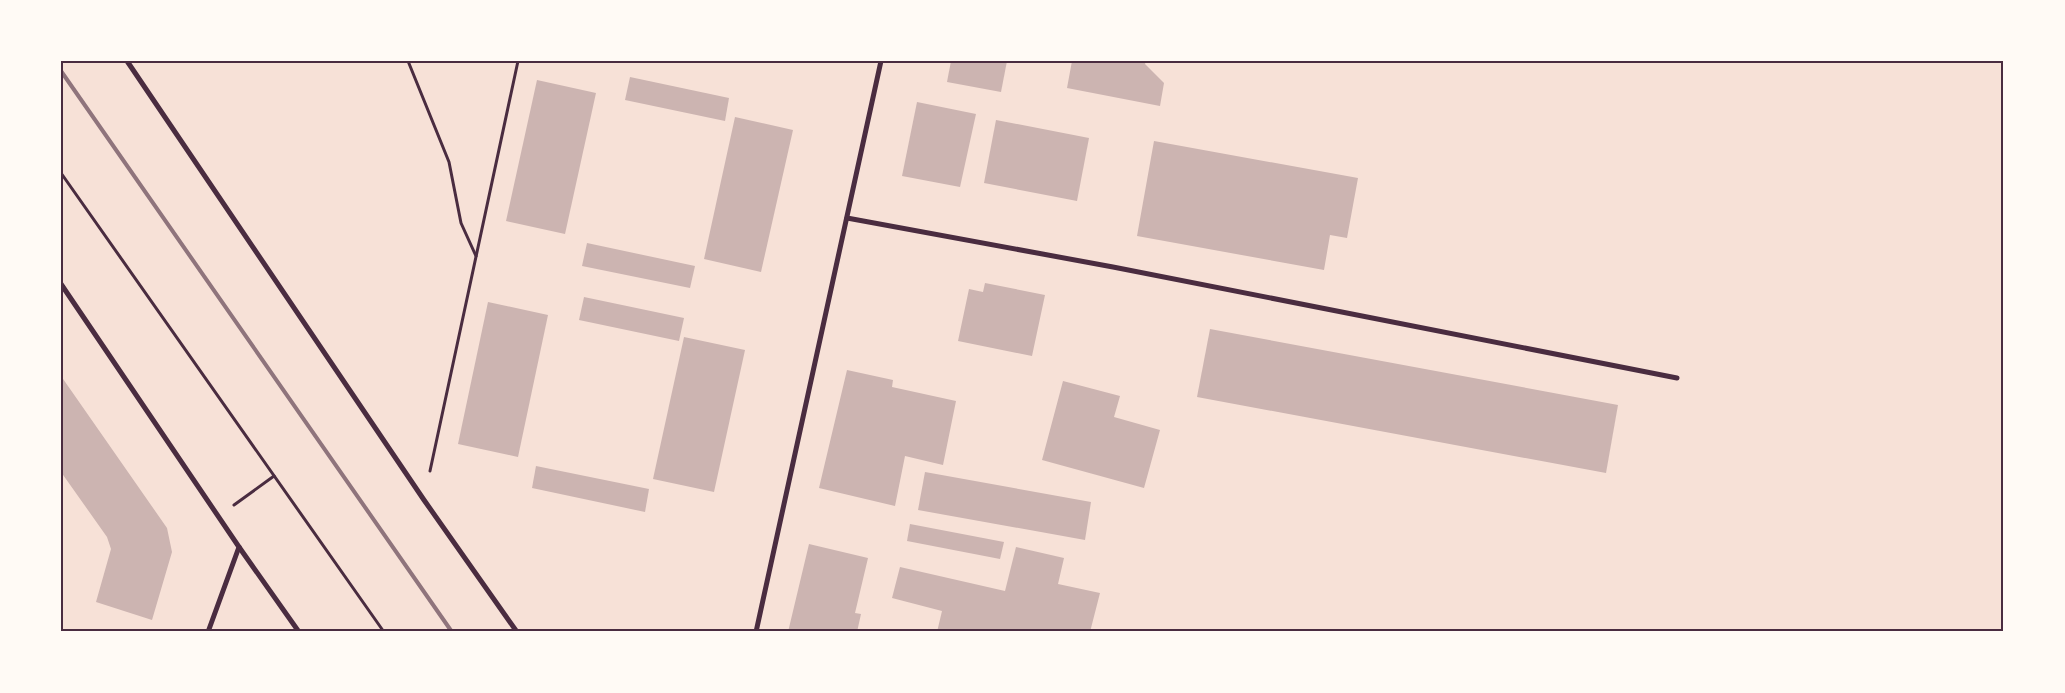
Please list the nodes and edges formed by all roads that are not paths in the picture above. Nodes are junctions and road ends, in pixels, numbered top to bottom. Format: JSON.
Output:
{"nodes":[{"id":1,"x":127,"y":61,"type":"edge"},
{"id":2,"x":882,"y":61,"type":"edge"},
{"id":3,"x":847,"y":218,"type":"junction"},
{"id":4,"x":61,"y":284,"type":"edge"},
{"id":5,"x":1677,"y":378,"type":"dead end"},
{"id":6,"x":239,"y":547,"type":"junction"},
{"id":7,"x":208,"y":632,"type":"edge"},
{"id":8,"x":299,"y":632,"type":"edge"},
{"id":9,"x":517,"y":632,"type":"edge"},
{"id":10,"x":756,"y":632,"type":"edge"}],
"edges":[{"from":1,"to":9,"type":"street"},
{"from":2,"to":3,"type":"street"},
{"from":3,"to":5,"type":"street"},
{"from":3,"to":10,"type":"street"},
{"from":4,"to":6,"type":"street"},
{"from":6,"to":7,"type":"street"},
{"from":6,"to":8,"type":"street"}]}
